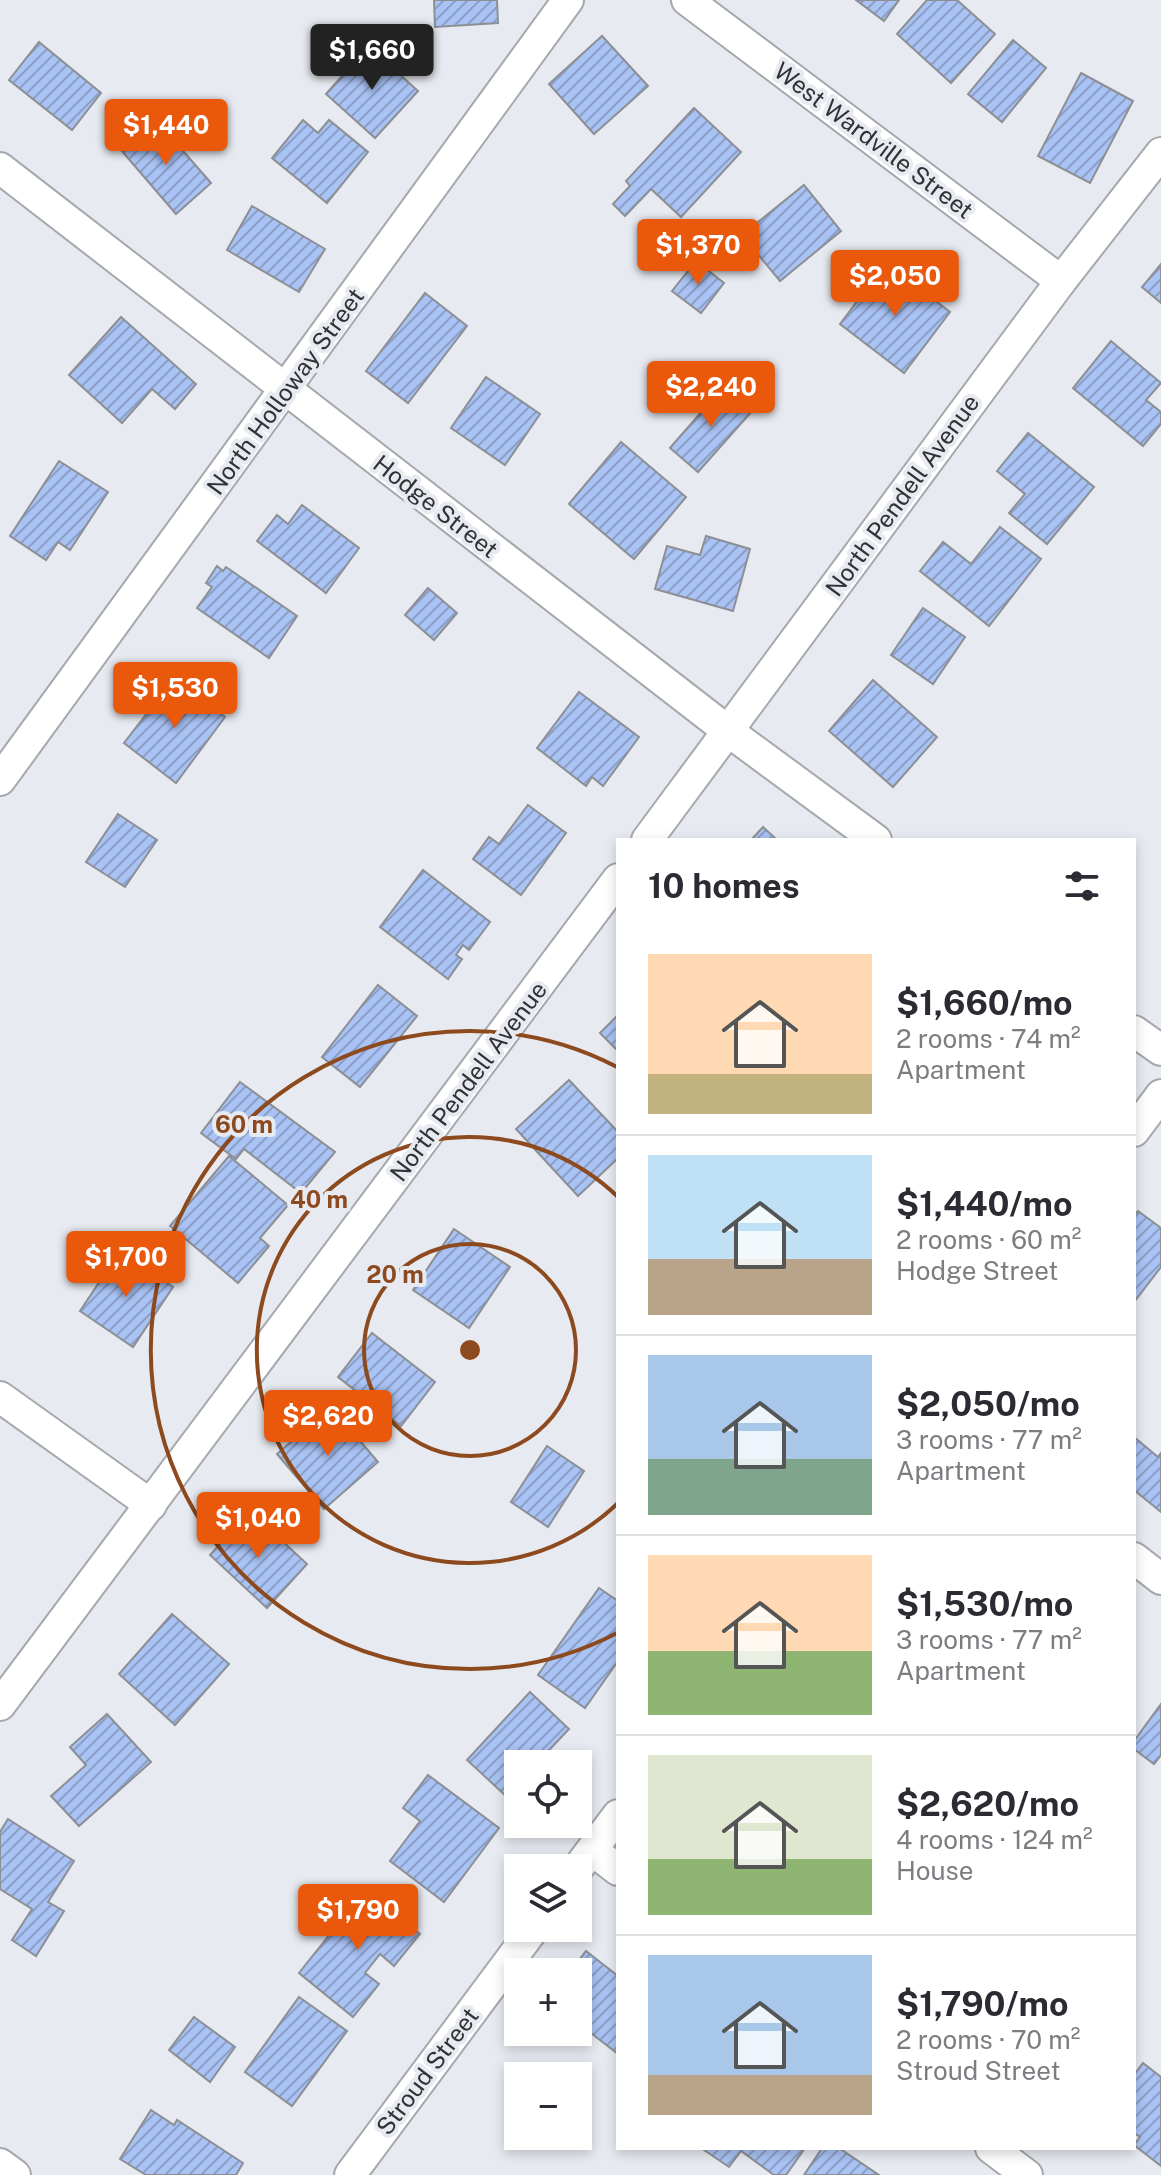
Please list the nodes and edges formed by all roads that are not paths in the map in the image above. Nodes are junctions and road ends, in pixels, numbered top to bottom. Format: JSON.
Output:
{"nodes":[{"id":1,"x":568,"y":0,"type":"edge"},
{"id":2,"x":687,"y":0,"type":"edge"},
{"id":3,"x":1161,"y":153,"type":"edge"},
{"id":4,"x":0,"y":168,"type":"edge"},
{"id":5,"x":1061,"y":281,"type":"junction"},
{"id":6,"x":286,"y":390,"type":"junction"},
{"id":7,"x":728,"y":731,"type":"junction"},
{"id":8,"x":0,"y":780,"type":"edge"},
{"id":9,"x":648,"y":838,"type":"edge"},
{"id":10,"x":873,"y":838,"type":"edge"},
{"id":11,"x":616,"y":882,"type":"edge"},
{"id":12,"x":1136,"y":1032,"type":"edge"},
{"id":13,"x":1161,"y":1050,"type":"edge"},
{"id":14,"x":1161,"y":1095,"type":"edge"},
{"id":15,"x":1136,"y":1128,"type":"edge"},
{"id":16,"x":0,"y":1397,"type":"edge"},
{"id":17,"x":151,"y":1505,"type":"junction"},
{"id":18,"x":1136,"y":1560,"type":"edge"},
{"id":19,"x":1161,"y":1579,"type":"edge"},
{"id":20,"x":0,"y":1705,"type":"edge"},
{"id":21,"x":616,"y":1818,"type":"edge"},
{"id":22,"x":589,"y":1854,"type":"edge"},
{"id":23,"x":592,"y":1861,"type":"edge"},
{"id":24,"x":616,"y":1869,"type":"edge"},
{"id":25,"x":524,"y":1942,"type":"edge"},
{"id":26,"x":994,"y":2150,"type":"edge"},
{"id":27,"x":0,"y":2164,"type":"edge"},
{"id":28,"x":15,"y":2175,"type":"edge"},
{"id":29,"x":350,"y":2175,"type":"edge"},
{"id":30,"x":1027,"y":2175,"type":"edge"}],
"edges":[{"from":1,"to":6,"type":"street","name":"North Holloway Street"},
{"from":2,"to":5,"type":"street","name":"West Wardville Street"},
{"from":3,"to":5,"type":"street","name":"North Pendell Avenue"},
{"from":4,"to":6,"type":"street","name":"Hodge Street"},
{"from":5,"to":7,"type":"street","name":"North Pendell Avenue"},
{"from":6,"to":7,"type":"street","name":"Hodge Street"},
{"from":6,"to":8,"type":"street","name":"North Holloway Street"},
{"from":7,"to":9,"type":"street","name":"North Pendell Avenue"},
{"from":7,"to":10,"type":"street","name":"Hodge Street"},
{"from":11,"to":17,"type":"street","name":"North Pendell Avenue"},
{"from":12,"to":13,"type":"street"},
{"from":14,"to":15,"type":"street"},
{"from":16,"to":17,"type":"street"},
{"from":17,"to":20,"type":"street","name":"North Pendell Avenue"},
{"from":18,"to":19,"type":"street"},
{"from":21,"to":22,"type":"street"},
{"from":23,"to":24,"type":"street"},
{"from":25,"to":29,"type":"street","name":"Stroud Street"},
{"from":26,"to":30,"type":"street"},
{"from":27,"to":28,"type":"street"}]}
